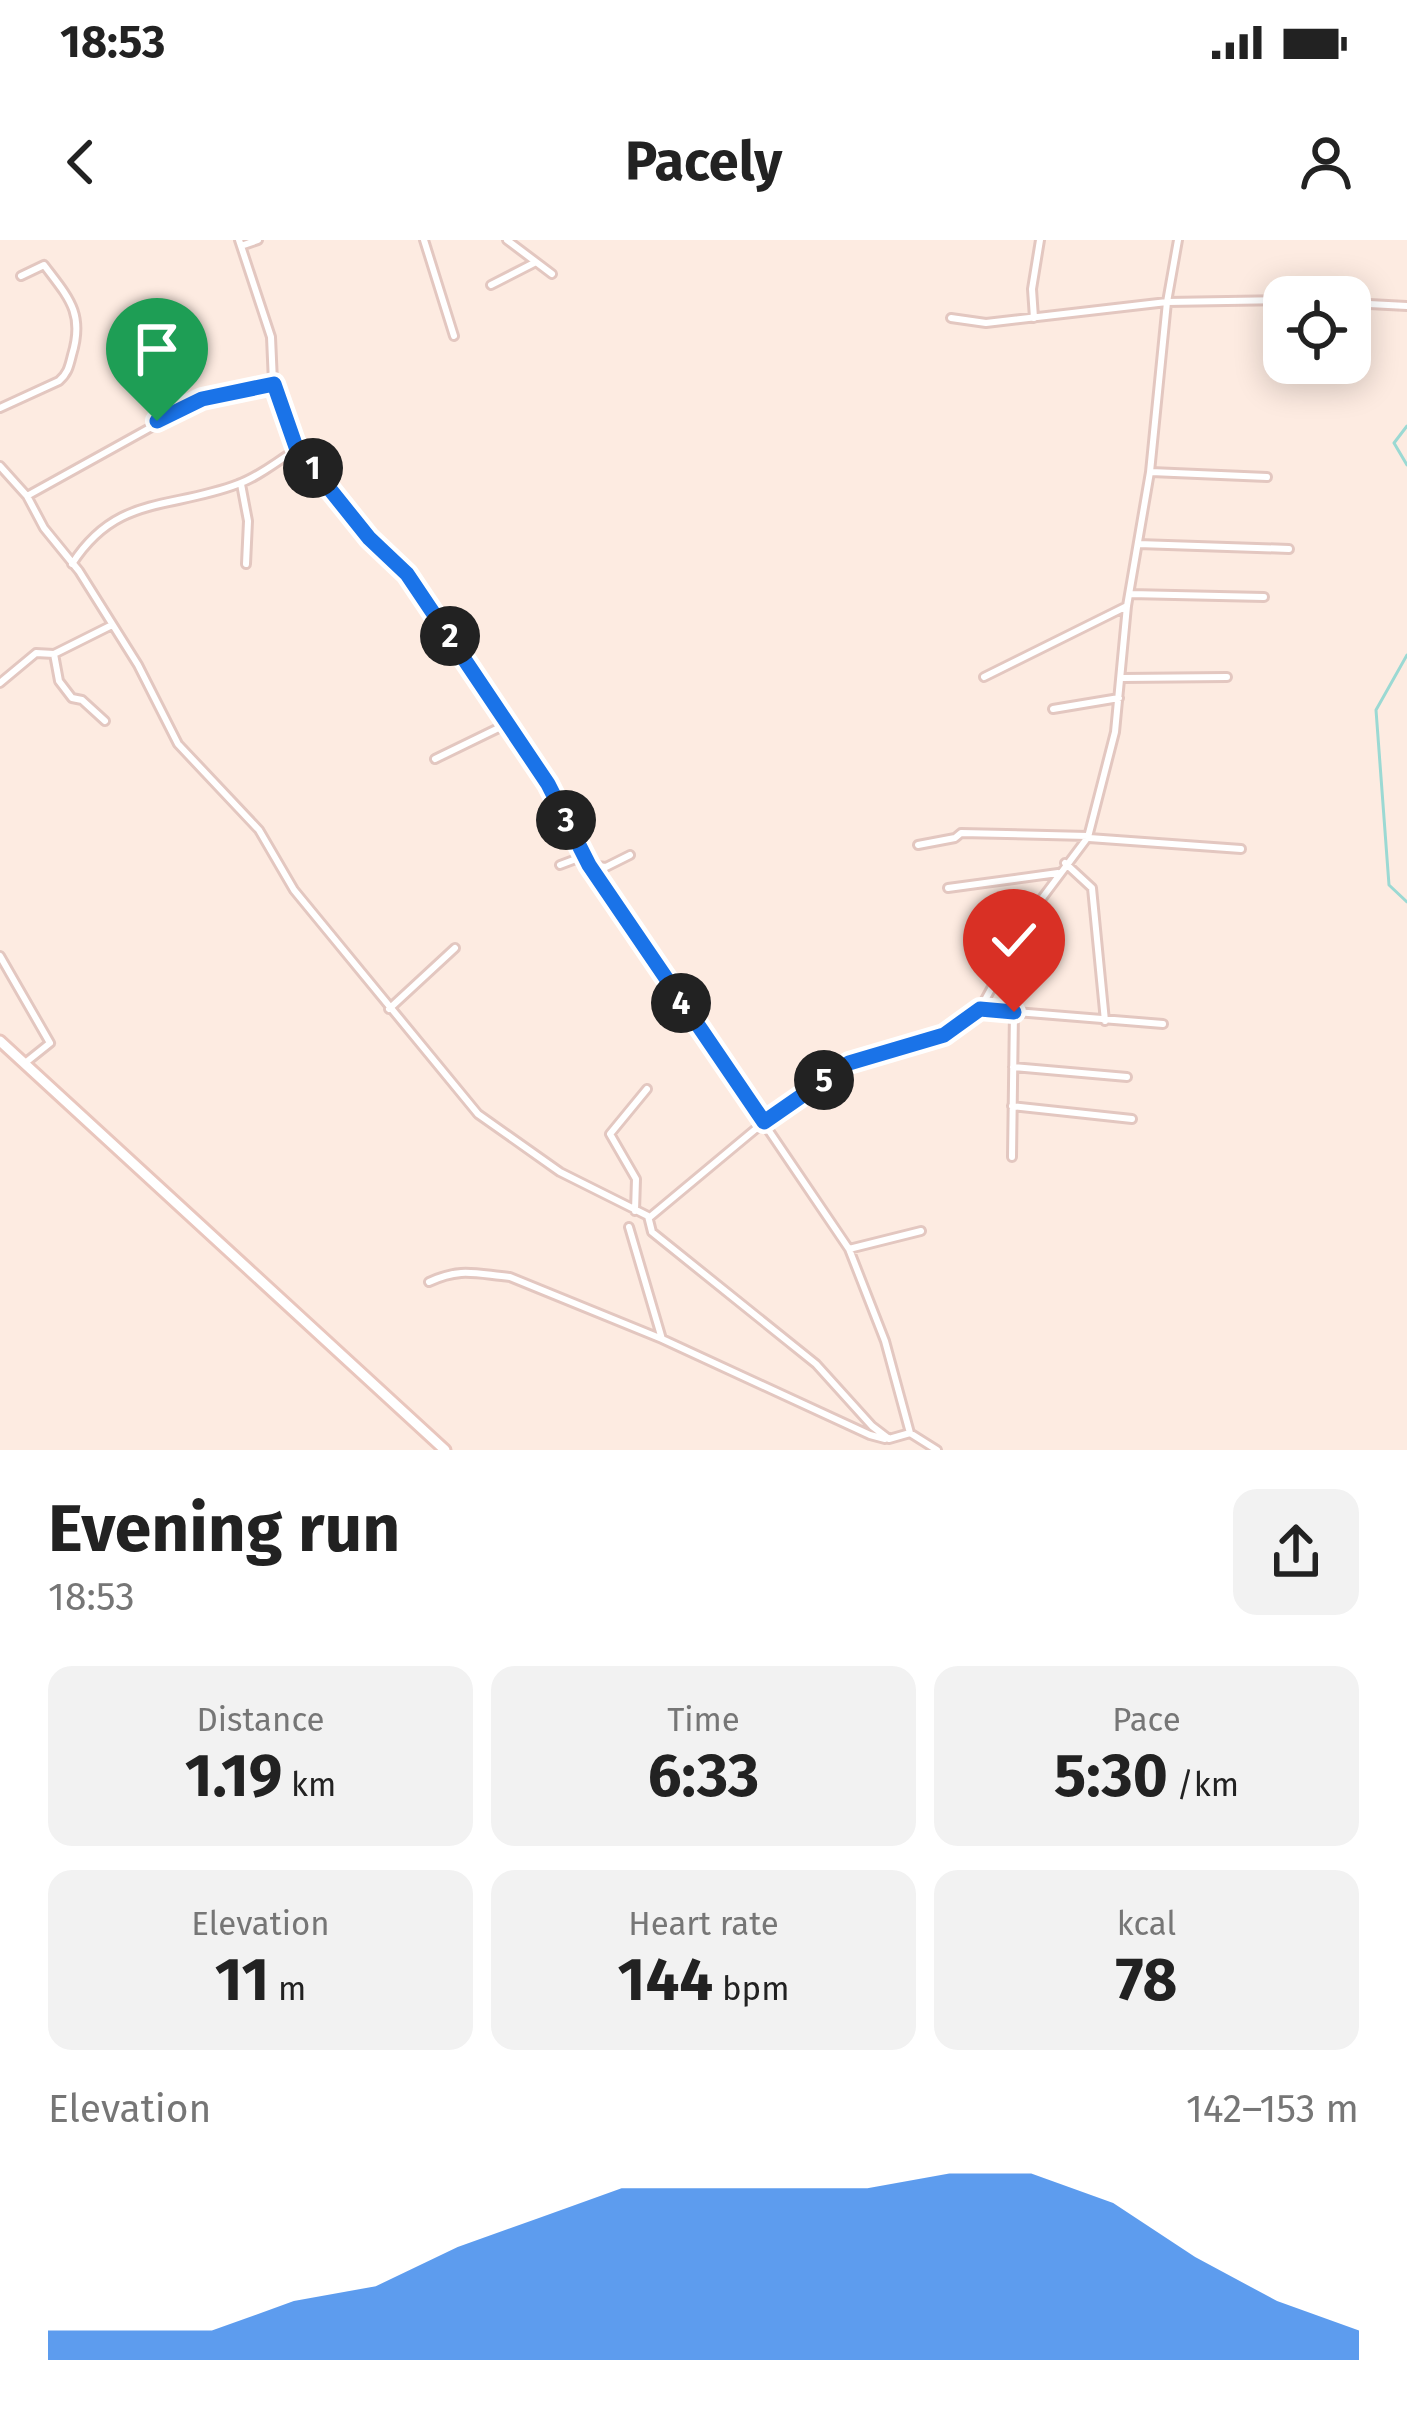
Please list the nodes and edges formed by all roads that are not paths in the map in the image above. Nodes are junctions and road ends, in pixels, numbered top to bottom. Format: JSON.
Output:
{"nodes":[{"id":1,"x":259,"y":240,"type":"edge"},
{"id":2,"x":424,"y":240,"type":"edge"},
{"id":3,"x":507,"y":240,"type":"edge"},
{"id":4,"x":1040,"y":240,"type":"edge"},
{"id":5,"x":1178,"y":240,"type":"edge"},
{"id":6,"x":240,"y":243,"type":"edge"},
{"id":7,"x":534,"y":263,"type":"junction"},
{"id":8,"x":552,"y":274,"type":"dead end"},
{"id":9,"x":21,"y":276,"type":"dead end"},
{"id":10,"x":491,"y":285,"type":"dead end"},
{"id":11,"x":1263,"y":300,"type":"edge"},
{"id":12,"x":1167,"y":302,"type":"junction"},
{"id":13,"x":1371,"y":304,"type":"edge"},
{"id":14,"x":1407,"y":306,"type":"edge"},
{"id":15,"x":951,"y":318,"type":"dead end"},
{"id":16,"x":1034,"y":318,"type":"junction"},
{"id":17,"x":454,"y":336,"type":"dead end"},
{"id":18,"x":274,"y":384,"type":"junction"},
{"id":19,"x":0,"y":408,"type":"edge"},
{"id":20,"x":298,"y":450,"type":"junction"},
{"id":21,"x":0,"y":466,"type":"edge"},
{"id":22,"x":1150,"y":472,"type":"junction"},
{"id":23,"x":1267,"y":477,"type":"dead end"},
{"id":24,"x":242,"y":484,"type":"junction"},
{"id":25,"x":27,"y":496,"type":"junction"},
{"id":26,"x":1138,"y":544,"type":"junction"},
{"id":27,"x":1289,"y":549,"type":"dead end"},
{"id":28,"x":72,"y":563,"type":"junction"},
{"id":29,"x":246,"y":563,"type":"dead end"},
{"id":30,"x":1129,"y":594,"type":"junction"},
{"id":31,"x":1264,"y":597,"type":"dead end"},
{"id":32,"x":1127,"y":606,"type":"junction"},
{"id":33,"x":112,"y":626,"type":"junction"},
{"id":34,"x":54,"y":654,"type":"junction"},
{"id":35,"x":984,"y":676,"type":"dead end"},
{"id":36,"x":1227,"y":677,"type":"dead end"},
{"id":37,"x":1121,"y":678,"type":"junction"},
{"id":38,"x":0,"y":683,"type":"edge"},
{"id":39,"x":1119,"y":698,"type":"junction"},
{"id":40,"x":1053,"y":709,"type":"dead end"},
{"id":41,"x":105,"y":721,"type":"dead end"},
{"id":42,"x":509,"y":723,"type":"junction"},
{"id":43,"x":435,"y":759,"type":"dead end"},
{"id":44,"x":1088,"y":837,"type":"junction"},
{"id":45,"x":918,"y":844,"type":"dead end"},
{"id":46,"x":1240,"y":849,"type":"dead end"},
{"id":47,"x":630,"y":855,"type":"dead end"},
{"id":48,"x":584,"y":856,"type":"junction"},
{"id":49,"x":1065,"y":863,"type":"junction"},
{"id":50,"x":560,"y":865,"type":"dead end"},
{"id":51,"x":589,"y":865,"type":"junction"},
{"id":52,"x":1058,"y":873,"type":"junction"},
{"id":53,"x":948,"y":888,"type":"dead end"},
{"id":54,"x":455,"y":948,"type":"dead end"},
{"id":55,"x":0,"y":956,"type":"edge"},
{"id":56,"x":389,"y":1009,"type":"junction"},
{"id":57,"x":980,"y":1009,"type":"junction"},
{"id":58,"x":1014,"y":1012,"type":"junction"},
{"id":59,"x":1105,"y":1022,"type":"junction"},
{"id":60,"x":1163,"y":1024,"type":"dead end"},
{"id":61,"x":0,"y":1041,"type":"edge"},
{"id":62,"x":25,"y":1064,"type":"junction"},
{"id":63,"x":1013,"y":1067,"type":"junction"},
{"id":64,"x":1127,"y":1077,"type":"dead end"},
{"id":65,"x":646,"y":1089,"type":"dead end"},
{"id":66,"x":1012,"y":1106,"type":"junction"},
{"id":67,"x":1132,"y":1119,"type":"dead end"},
{"id":68,"x":764,"y":1122,"type":"junction"},
{"id":69,"x":1012,"y":1157,"type":"dead end"},
{"id":70,"x":635,"y":1211,"type":"junction"},
{"id":71,"x":650,"y":1217,"type":"junction"},
{"id":72,"x":629,"y":1226,"type":"dead end"},
{"id":73,"x":921,"y":1231,"type":"dead end"},
{"id":74,"x":849,"y":1249,"type":"junction"},
{"id":75,"x":428,"y":1282,"type":"dead end"},
{"id":76,"x":662,"y":1339,"type":"junction"},
{"id":77,"x":910,"y":1432,"type":"junction"},
{"id":78,"x":889,"y":1439,"type":"junction"},
{"id":79,"x":445,"y":1450,"type":"edge"},
{"id":80,"x":937,"y":1450,"type":"edge"}],
"edges":[{"from":1,"to":6,"type":"street"},
{"from":2,"to":17,"type":"street"},
{"from":3,"to":7,"type":"street"},
{"from":4,"to":16,"type":"street"},
{"from":5,"to":12,"type":"street"},
{"from":6,"to":18,"type":"street"},
{"from":7,"to":8,"type":"street"},
{"from":7,"to":10,"type":"street"},
{"from":9,"to":19,"type":"street"},
{"from":11,"to":12,"type":"street"},
{"from":12,"to":16,"type":"street"},
{"from":12,"to":22,"type":"street"},
{"from":13,"to":14,"type":"street"},
{"from":15,"to":16,"type":"street"},
{"from":18,"to":20,"type":"street"},
{"from":18,"to":25,"type":"street"},
{"from":20,"to":24,"type":"street"},
{"from":20,"to":42,"type":"street"},
{"from":21,"to":25,"type":"street"},
{"from":22,"to":23,"type":"street"},
{"from":22,"to":26,"type":"street"},
{"from":24,"to":28,"type":"street"},
{"from":24,"to":29,"type":"street"},
{"from":25,"to":28,"type":"street"},
{"from":26,"to":27,"type":"street"},
{"from":26,"to":30,"type":"street"},
{"from":28,"to":33,"type":"street"},
{"from":30,"to":31,"type":"street"},
{"from":30,"to":32,"type":"street"},
{"from":32,"to":35,"type":"street"},
{"from":32,"to":37,"type":"street"},
{"from":33,"to":34,"type":"street"},
{"from":33,"to":56,"type":"street"},
{"from":34,"to":38,"type":"street"},
{"from":34,"to":41,"type":"street"},
{"from":36,"to":37,"type":"street"},
{"from":37,"to":39,"type":"street"},
{"from":39,"to":40,"type":"street"},
{"from":39,"to":44,"type":"street"},
{"from":42,"to":43,"type":"street"},
{"from":42,"to":48,"type":"street"},
{"from":44,"to":45,"type":"street"},
{"from":44,"to":46,"type":"street"},
{"from":44,"to":49,"type":"street"},
{"from":47,"to":51,"type":"street"},
{"from":48,"to":50,"type":"street"},
{"from":48,"to":51,"type":"street"},
{"from":49,"to":52,"type":"street"},
{"from":49,"to":59,"type":"street"},
{"from":51,"to":68,"type":"street"},
{"from":52,"to":53,"type":"street"},
{"from":52,"to":57,"type":"street"},
{"from":54,"to":56,"type":"street"},
{"from":55,"to":62,"type":"street"},
{"from":56,"to":70,"type":"street"},
{"from":57,"to":58,"type":"street"},
{"from":57,"to":68,"type":"street"},
{"from":58,"to":59,"type":"street"},
{"from":58,"to":63,"type":"street"},
{"from":59,"to":60,"type":"street"},
{"from":61,"to":62,"type":"main road"},
{"from":62,"to":79,"type":"main road"},
{"from":63,"to":64,"type":"street"},
{"from":63,"to":66,"type":"street"},
{"from":65,"to":70,"type":"street"},
{"from":66,"to":67,"type":"street"},
{"from":66,"to":69,"type":"street"},
{"from":68,"to":71,"type":"street"},
{"from":68,"to":74,"type":"street"},
{"from":70,"to":71,"type":"street"},
{"from":71,"to":78,"type":"street"},
{"from":72,"to":76,"type":"street"},
{"from":73,"to":74,"type":"street"},
{"from":74,"to":77,"type":"street"},
{"from":75,"to":76,"type":"street"},
{"from":76,"to":78,"type":"street"},
{"from":77,"to":78,"type":"street"},
{"from":77,"to":80,"type":"street"}]}
